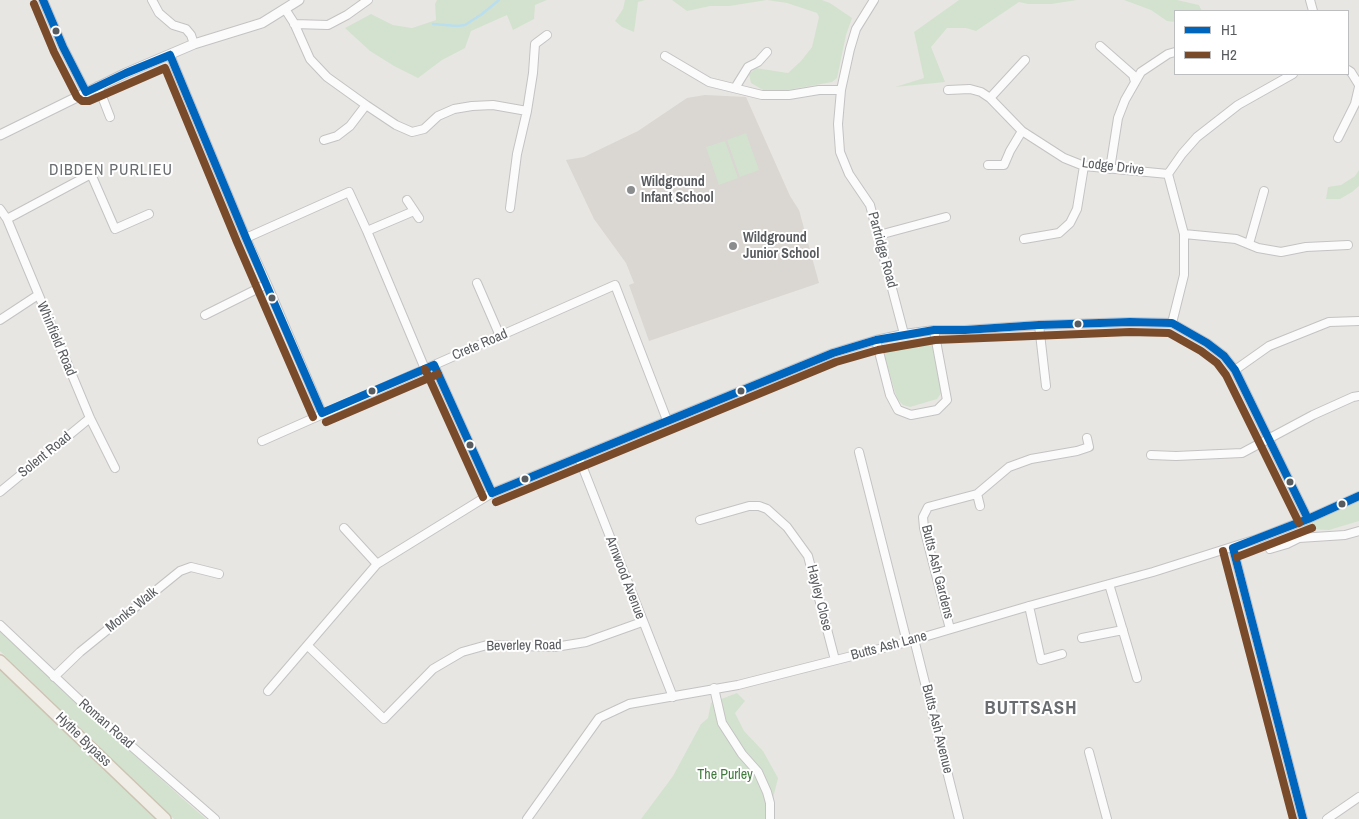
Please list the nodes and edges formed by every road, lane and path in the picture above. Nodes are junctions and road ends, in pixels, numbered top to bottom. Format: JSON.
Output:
{"nodes":[{"id":1,"x":43,"y":0,"type":"edge"},
{"id":2,"x":152,"y":0,"type":"edge"},
{"id":3,"x":298,"y":0,"type":"edge"},
{"id":4,"x":368,"y":0,"type":"edge"},
{"id":5,"x":874,"y":0,"type":"edge"},
{"id":6,"x":285,"y":9,"type":"junction"},
{"id":7,"x":294,"y":24,"type":"junction"},
{"id":8,"x":547,"y":35,"type":"dead end"},
{"id":9,"x":194,"y":44,"type":"junction"},
{"id":10,"x":1100,"y":46,"type":"dead end"},
{"id":11,"x":767,"y":52,"type":"dead end"},
{"id":12,"x":1174,"y":52,"type":"edge"},
{"id":13,"x":170,"y":55,"type":"junction"},
{"id":14,"x":665,"y":56,"type":"dead end"},
{"id":15,"x":1025,"y":60,"type":"dead end"},
{"id":16,"x":1349,"y":71,"type":"edge"},
{"id":17,"x":1291,"y":75,"type":"edge"},
{"id":18,"x":1135,"y":82,"type":"junction"},
{"id":19,"x":98,"y":86,"type":"junction"},
{"id":20,"x":1359,"y":86,"type":"edge"},
{"id":21,"x":735,"y":88,"type":"junction"},
{"id":22,"x":841,"y":90,"type":"junction"},
{"id":23,"x":948,"y":90,"type":"dead end"},
{"id":24,"x":86,"y":92,"type":"junction"},
{"id":25,"x":990,"y":98,"type":"junction"},
{"id":26,"x":366,"y":105,"type":"junction"},
{"id":27,"x":527,"y":112,"type":"junction"},
{"id":28,"x":110,"y":116,"type":"dead end"},
{"id":29,"x":1022,"y":132,"type":"junction"},
{"id":30,"x":0,"y":135,"type":"edge"},
{"id":31,"x":1338,"y":138,"type":"dead end"},
{"id":32,"x":324,"y":140,"type":"dead end"},
{"id":33,"x":988,"y":165,"type":"dead end"},
{"id":34,"x":1084,"y":166,"type":"junction"},
{"id":35,"x":1110,"y":169,"type":"junction"},
{"id":36,"x":1168,"y":174,"type":"junction"},
{"id":37,"x":1264,"y":191,"type":"dead end"},
{"id":38,"x":406,"y":200,"type":"dead end"},
{"id":39,"x":510,"y":208,"type":"dead end"},
{"id":40,"x":0,"y":209,"type":"edge"},
{"id":41,"x":414,"y":211,"type":"junction"},
{"id":42,"x":149,"y":214,"type":"dead end"},
{"id":43,"x":946,"y":217,"type":"dead end"},
{"id":44,"x":419,"y":218,"type":"dead end"},
{"id":45,"x":7,"y":219,"type":"junction"},
{"id":46,"x":367,"y":231,"type":"junction"},
{"id":47,"x":1184,"y":234,"type":"junction"},
{"id":48,"x":878,"y":235,"type":"junction"},
{"id":49,"x":246,"y":238,"type":"junction"},
{"id":50,"x":1024,"y":239,"type":"dead end"},
{"id":51,"x":1249,"y":244,"type":"junction"},
{"id":52,"x":1348,"y":245,"type":"dead end"},
{"id":53,"x":477,"y":283,"type":"dead end"},
{"id":54,"x":267,"y":284,"type":"junction"},
{"id":55,"x":38,"y":295,"type":"junction"},
{"id":56,"x":205,"y":315,"type":"dead end"},
{"id":57,"x":0,"y":320,"type":"edge"},
{"id":58,"x":1359,"y":321,"type":"edge"},
{"id":59,"x":1172,"y":323,"type":"junction"},
{"id":60,"x":1039,"y":325,"type":"junction"},
{"id":61,"x":934,"y":330,"type":"junction"},
{"id":62,"x":904,"y":334,"type":"junction"},
{"id":63,"x":500,"y":336,"type":"junction"},
{"id":64,"x":876,"y":340,"type":"junction"},
{"id":65,"x":434,"y":365,"type":"junction"},
{"id":66,"x":425,"y":369,"type":"junction"},
{"id":67,"x":1235,"y":370,"type":"junction"},
{"id":68,"x":1046,"y":386,"type":"dead end"},
{"id":69,"x":1359,"y":396,"type":"edge"},
{"id":70,"x":322,"y":413,"type":"junction"},
{"id":71,"x":90,"y":418,"type":"junction"},
{"id":72,"x":667,"y":420,"type":"junction"},
{"id":73,"x":1087,"y":438,"type":"dead end"},
{"id":74,"x":1270,"y":440,"type":"junction"},
{"id":75,"x":262,"y":441,"type":"dead end"},
{"id":76,"x":859,"y":452,"type":"dead end"},
{"id":77,"x":1151,"y":455,"type":"dead end"},
{"id":78,"x":579,"y":458,"type":"junction"},
{"id":79,"x":115,"y":468,"type":"dead end"},
{"id":80,"x":0,"y":492,"type":"edge"},
{"id":81,"x":492,"y":493,"type":"junction"},
{"id":82,"x":977,"y":494,"type":"junction"},
{"id":83,"x":1359,"y":496,"type":"edge"},
{"id":84,"x":980,"y":506,"type":"dead end"},
{"id":85,"x":1308,"y":519,"type":"junction"},
{"id":86,"x":700,"y":520,"type":"dead end"},
{"id":87,"x":1295,"y":524,"type":"junction"},
{"id":88,"x":344,"y":528,"type":"dead end"},
{"id":89,"x":1359,"y":531,"type":"edge"},
{"id":90,"x":1299,"y":538,"type":"junction"},
{"id":91,"x":1233,"y":548,"type":"junction"},
{"id":92,"x":1270,"y":549,"type":"dead end"},
{"id":93,"x":377,"y":564,"type":"junction"},
{"id":94,"x":219,"y":574,"type":"dead end"},
{"id":95,"x":1109,"y":584,"type":"junction"},
{"id":96,"x":1029,"y":606,"type":"junction"},
{"id":97,"x":642,"y":622,"type":"junction"},
{"id":98,"x":0,"y":625,"type":"edge"},
{"id":99,"x":950,"y":629,"type":"junction"},
{"id":100,"x":1123,"y":630,"type":"junction"},
{"id":101,"x":1082,"y":638,"type":"dead end"},
{"id":102,"x":911,"y":640,"type":"junction"},
{"id":103,"x":308,"y":646,"type":"junction"},
{"id":104,"x":1062,"y":654,"type":"dead end"},
{"id":105,"x":835,"y":660,"type":"junction"},
{"id":106,"x":0,"y":661,"type":"edge"},
{"id":107,"x":54,"y":677,"type":"junction"},
{"id":108,"x":1137,"y":678,"type":"dead end"},
{"id":109,"x":714,"y":688,"type":"junction"},
{"id":110,"x":268,"y":691,"type":"dead end"},
{"id":111,"x":673,"y":697,"type":"junction"},
{"id":112,"x":1089,"y":752,"type":"dead end"},
{"id":113,"x":1359,"y":797,"type":"edge"},
{"id":114,"x":165,"y":819,"type":"edge"},
{"id":115,"x":215,"y":819,"type":"edge"},
{"id":116,"x":527,"y":819,"type":"edge"},
{"id":117,"x":770,"y":819,"type":"edge"},
{"id":118,"x":959,"y":819,"type":"edge"},
{"id":119,"x":1107,"y":819,"type":"edge"},
{"id":120,"x":1303,"y":819,"type":"edge"},
{"id":121,"x":1327,"y":819,"type":"edge"}],
"edges":[{"from":1,"to":24,"type":"street"},
{"from":2,"to":9,"type":"street"},
{"from":3,"to":6,"type":"street"},
{"from":4,"to":7,"type":"street"},
{"from":5,"to":22,"type":"street","name":"Partridge Road"},
{"from":6,"to":7,"type":"street"},
{"from":6,"to":9,"type":"street"},
{"from":7,"to":26,"type":"street"},
{"from":8,"to":27,"type":"street"},
{"from":9,"to":13,"type":"street"},
{"from":10,"to":18,"type":"street"},
{"from":11,"to":21,"type":"street"},
{"from":12,"to":18,"type":"street"},
{"from":13,"to":19,"type":"street"},
{"from":13,"to":49,"type":"street"},
{"from":14,"to":21,"type":"street"},
{"from":15,"to":25,"type":"street"},
{"from":16,"to":20,"type":"street"},
{"from":17,"to":36,"type":"street"},
{"from":18,"to":35,"type":"street"},
{"from":19,"to":24,"type":"street"},
{"from":19,"to":28,"type":"street"},
{"from":20,"to":31,"type":"street"},
{"from":21,"to":22,"type":"street"},
{"from":22,"to":48,"type":"street","name":"Partridge Road"},
{"from":23,"to":25,"type":"street","name":"Lodge Drive"},
{"from":24,"to":30,"type":"street"},
{"from":25,"to":29,"type":"street","name":"Lodge Drive"},
{"from":26,"to":27,"type":"street"},
{"from":26,"to":32,"type":"street"},
{"from":27,"to":39,"type":"street"},
{"from":29,"to":33,"type":"street"},
{"from":29,"to":34,"type":"street","name":"Lodge Drive"},
{"from":34,"to":35,"type":"street","name":"Lodge Drive"},
{"from":34,"to":50,"type":"street"},
{"from":35,"to":36,"type":"street","name":"Lodge Drive"},
{"from":36,"to":47,"type":"street"},
{"from":37,"to":51,"type":"street"},
{"from":38,"to":41,"type":"street"},
{"from":40,"to":45,"type":"street","name":"Whinfield Road"},
{"from":41,"to":44,"type":"street"},
{"from":41,"to":46,"type":"street"},
{"from":42,"to":45,"type":"street"},
{"from":43,"to":48,"type":"street"},
{"from":45,"to":55,"type":"street","name":"Whinfield Road"},
{"from":46,"to":49,"type":"street"},
{"from":46,"to":66,"type":"street"},
{"from":47,"to":51,"type":"street"},
{"from":47,"to":59,"type":"street"},
{"from":48,"to":62,"type":"street","name":"Partridge Road"},
{"from":49,"to":54,"type":"street"},
{"from":51,"to":52,"type":"street"},
{"from":53,"to":63,"type":"street"},
{"from":54,"to":56,"type":"street"},
{"from":54,"to":70,"type":"street"},
{"from":55,"to":57,"type":"street"},
{"from":55,"to":71,"type":"street","name":"Whinfield Road"},
{"from":58,"to":67,"type":"street"},
{"from":59,"to":60,"type":"street"},
{"from":59,"to":67,"type":"street"},
{"from":60,"to":61,"type":"street"},
{"from":60,"to":68,"type":"street"},
{"from":61,"to":62,"type":"street"},
{"from":61,"to":64,"type":"street"},
{"from":62,"to":64,"type":"street"},
{"from":63,"to":65,"type":"street","name":"Crete Road"},
{"from":63,"to":72,"type":"street","name":"Crete Road"},
{"from":64,"to":72,"type":"street"},
{"from":65,"to":66,"type":"street","name":"Crete Road"},
{"from":65,"to":81,"type":"street"},
{"from":66,"to":70,"type":"street","name":"Crete Road"},
{"from":67,"to":74,"type":"street"},
{"from":69,"to":74,"type":"street"},
{"from":70,"to":75,"type":"street","name":"Crete Road"},
{"from":71,"to":79,"type":"street","name":"Whinfield Road"},
{"from":71,"to":80,"type":"street","name":"Solent Road"},
{"from":72,"to":78,"type":"street"},
{"from":73,"to":82,"type":"street","name":"Butts Ash Gardens"},
{"from":74,"to":77,"type":"street"},
{"from":74,"to":85,"type":"street"},
{"from":76,"to":102,"type":"street","name":"Butts Ash Avenue"},
{"from":78,"to":81,"type":"street"},
{"from":78,"to":97,"type":"street","name":"Arnwood Avenue"},
{"from":81,"to":93,"type":"street"},
{"from":82,"to":84,"type":"street"},
{"from":82,"to":99,"type":"street","name":"Butts Ash Gardens"},
{"from":83,"to":85,"type":"street","name":"Butts Ash Lane"},
{"from":85,"to":87,"type":"street","name":"Butts Ash Lane"},
{"from":86,"to":105,"type":"street","name":"Hayley Close"},
{"from":87,"to":90,"type":"street"},
{"from":87,"to":91,"type":"street","name":"Butts Ash Lane"},
{"from":88,"to":93,"type":"street"},
{"from":89,"to":90,"type":"street"},
{"from":90,"to":92,"type":"street"},
{"from":91,"to":95,"type":"street","name":"Butts Ash Lane"},
{"from":91,"to":120,"type":"street"},
{"from":93,"to":103,"type":"street"},
{"from":94,"to":107,"type":"street","name":"Monks Walk"},
{"from":95,"to":96,"type":"street","name":"Butts Ash Lane"},
{"from":95,"to":100,"type":"street"},
{"from":96,"to":99,"type":"street","name":"Butts Ash Lane"},
{"from":96,"to":104,"type":"street"},
{"from":97,"to":103,"type":"street","name":"Beverley Road"},
{"from":97,"to":111,"type":"street","name":"Arnwood Avenue"},
{"from":98,"to":107,"type":"street","name":"Roman Road"},
{"from":99,"to":102,"type":"street","name":"Butts Ash Lane"},
{"from":100,"to":101,"type":"street"},
{"from":100,"to":108,"type":"street"},
{"from":102,"to":105,"type":"street","name":"Butts Ash Lane"},
{"from":102,"to":118,"type":"street","name":"Butts Ash Avenue"},
{"from":103,"to":110,"type":"street"},
{"from":105,"to":109,"type":"street","name":"Butts Ash Lane"},
{"from":106,"to":114,"type":"main road","name":"Hythe Bypass"},
{"from":107,"to":115,"type":"street","name":"Roman Road"},
{"from":109,"to":111,"type":"street","name":"Butts Ash Lane"},
{"from":109,"to":117,"type":"street"},
{"from":111,"to":116,"type":"street","name":"Butts Ash Lane"},
{"from":112,"to":119,"type":"street"},
{"from":113,"to":121,"type":"street"}]}
